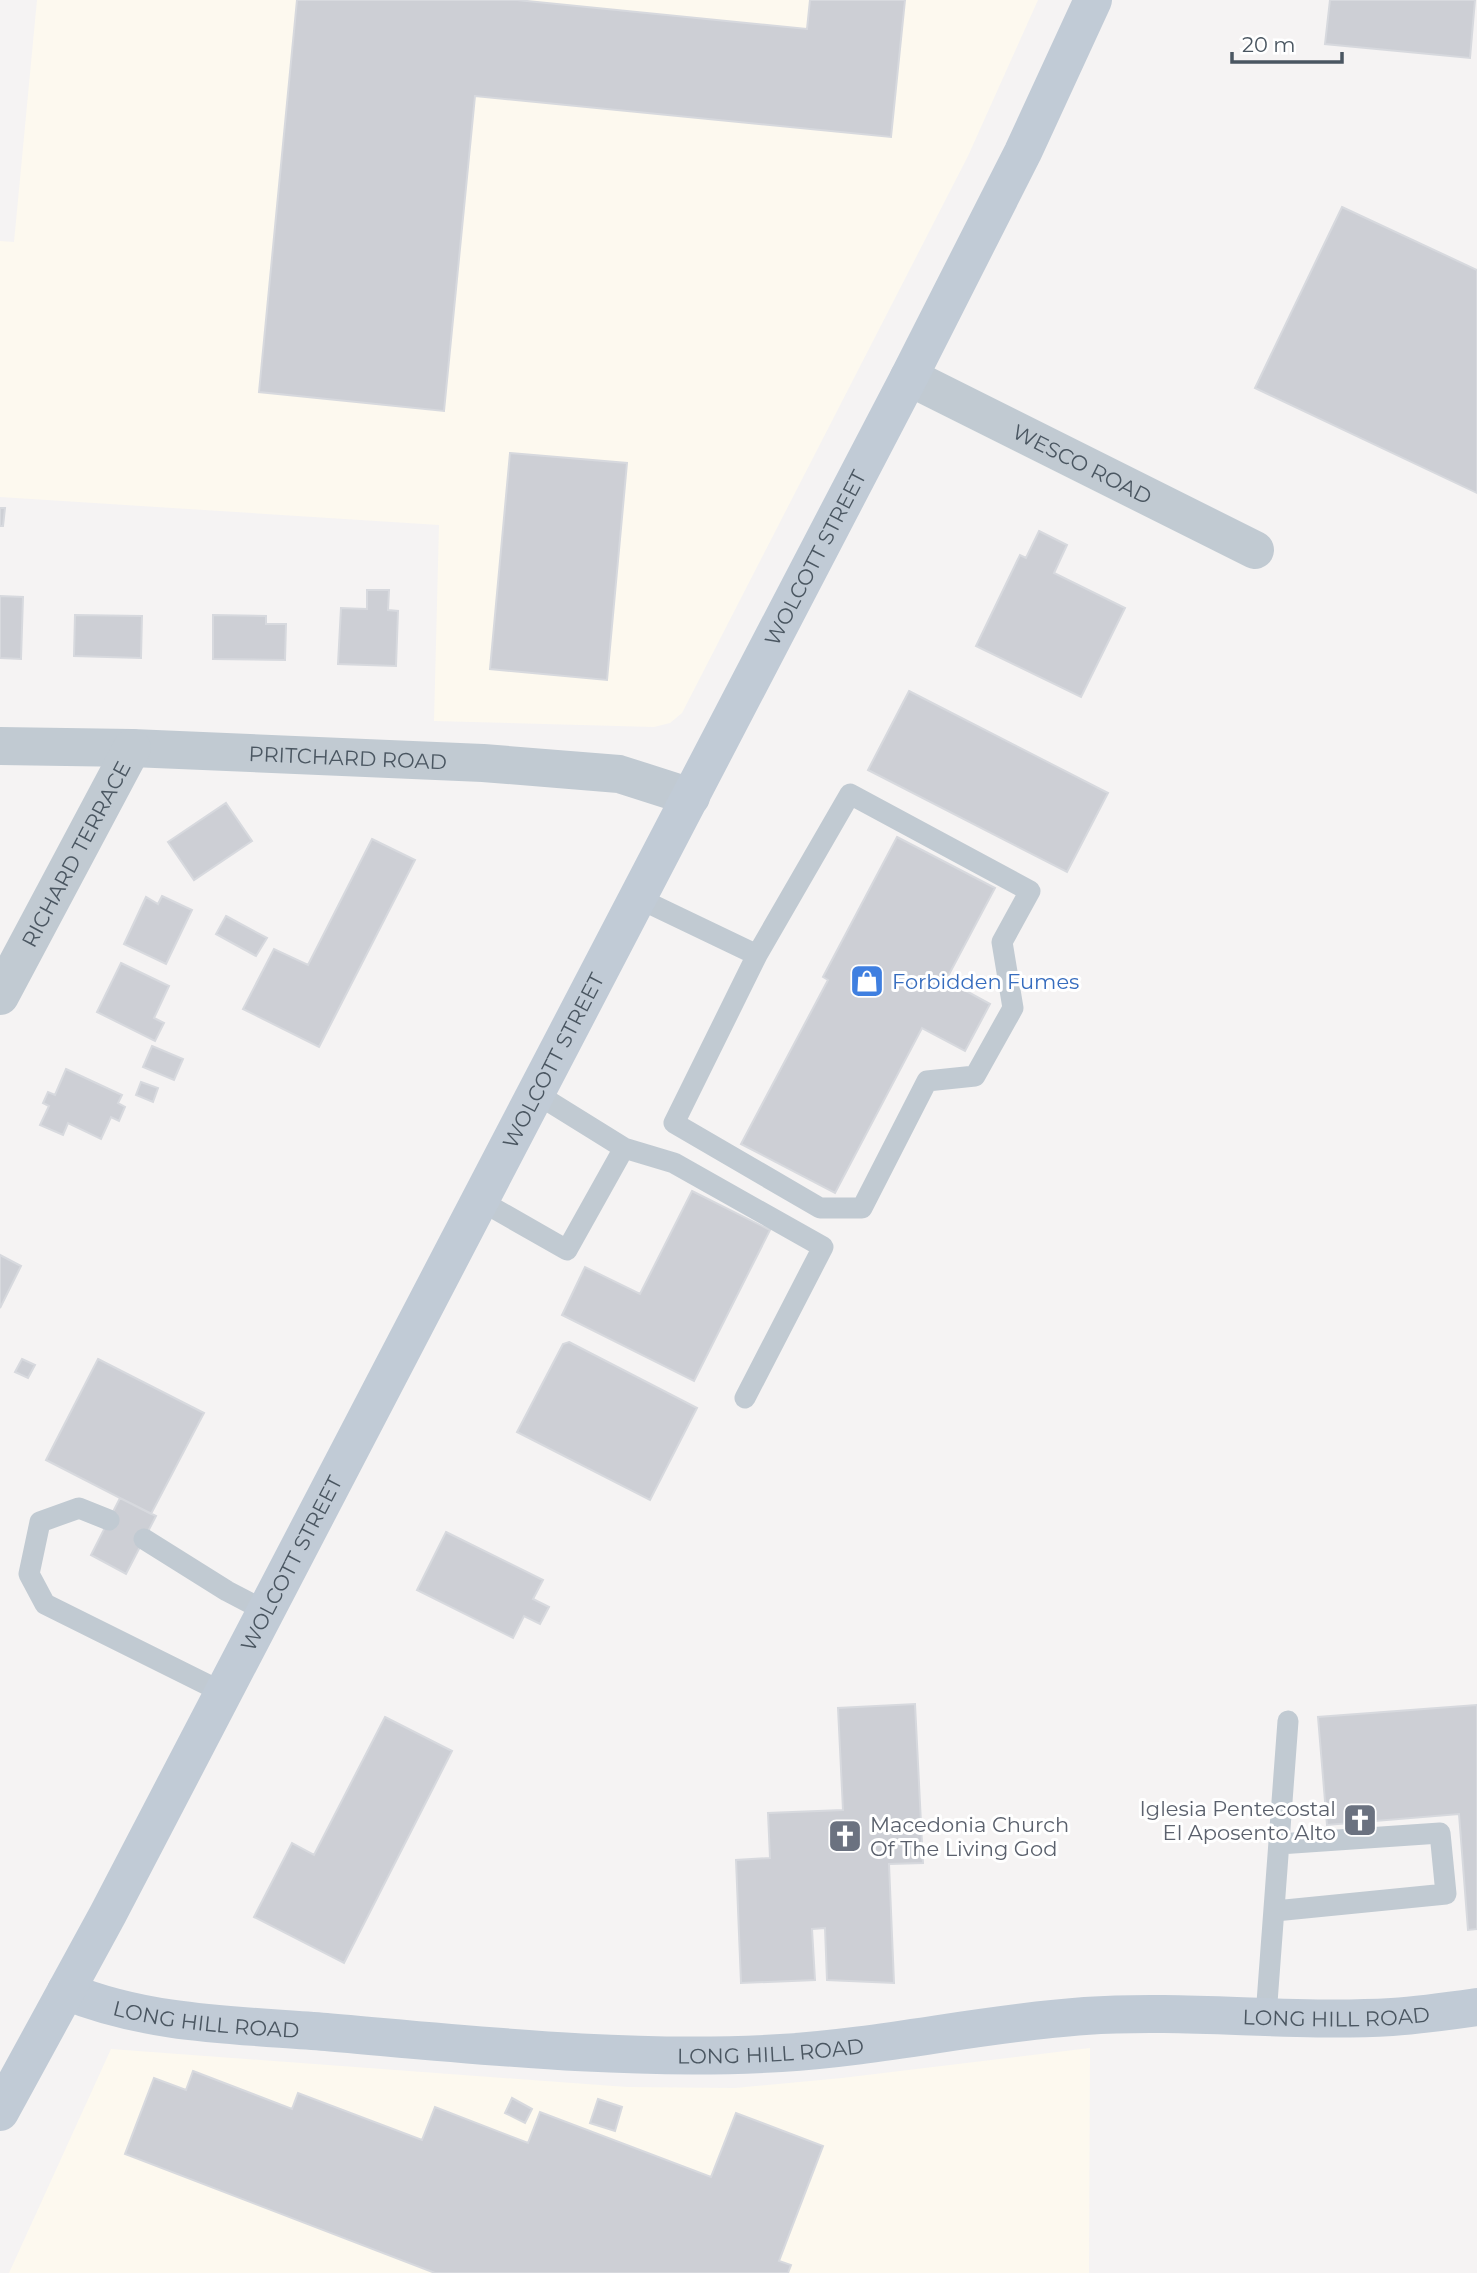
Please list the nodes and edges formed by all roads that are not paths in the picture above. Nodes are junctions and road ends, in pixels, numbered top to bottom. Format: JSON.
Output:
{"nodes":[{"id":1,"x":1093,"y":0,"type":"edge"},
{"id":2,"x":909,"y":377,"type":"junction"},
{"id":3,"x":1255,"y":551,"type":"dead end"},
{"id":4,"x":0,"y":746,"type":"edge"},
{"id":5,"x":132,"y":748,"type":"junction"},
{"id":6,"x":691,"y":797,"type":"junction"},
{"id":7,"x":639,"y":898,"type":"junction"},
{"id":8,"x":758,"y":955,"type":"junction"},
{"id":9,"x":0,"y":996,"type":"edge"},
{"id":10,"x":537,"y":1094,"type":"junction"},
{"id":11,"x":624,"y":1149,"type":"junction"},
{"id":12,"x":481,"y":1201,"type":"junction"},
{"id":13,"x":745,"y":1398,"type":"dead end"},
{"id":14,"x":109,"y":1520,"type":"dead end"},
{"id":15,"x":144,"y":1539,"type":"dead end"},
{"id":16,"x":267,"y":1612,"type":"junction"},
{"id":17,"x":224,"y":1693,"type":"junction"},
{"id":18,"x":1288,"y":1721,"type":"dead end"},
{"id":19,"x":1279,"y":1844,"type":"junction"},
{"id":20,"x":1275,"y":1911,"type":"junction"},
{"id":21,"x":66,"y":1991,"type":"junction"},
{"id":22,"x":1477,"y":2007,"type":"edge"},
{"id":23,"x":1266,"y":2016,"type":"junction"},
{"id":24,"x":0,"y":2112,"type":"edge"}],
"edges":[{"from":1,"to":2,"type":"main road","name":"WOLCOTT STREET"},
{"from":2,"to":3,"type":"street","name":"WESCO ROAD"},
{"from":2,"to":6,"type":"main road","name":"WOLCOTT STREET"},
{"from":4,"to":5,"type":"street","name":"PRITCHARD ROAD"},
{"from":5,"to":6,"type":"street","name":"PRITCHARD ROAD"},
{"from":5,"to":9,"type":"street","name":"RICHARD TERRACE"},
{"from":6,"to":7,"type":"main road","name":"WOLCOTT STREET"},
{"from":7,"to":8,"type":"lane"},
{"from":7,"to":10,"type":"main road","name":"WOLCOTT STREET"},
{"from":8,"to":8,"type":"lane"},
{"from":10,"to":11,"type":"lane"},
{"from":10,"to":12,"type":"main road","name":"WOLCOTT STREET"},
{"from":11,"to":12,"type":"lane"},
{"from":11,"to":13,"type":"lane"},
{"from":12,"to":16,"type":"main road","name":"WOLCOTT STREET"},
{"from":14,"to":17,"type":"lane"},
{"from":15,"to":16,"type":"lane"},
{"from":16,"to":17,"type":"main road","name":"WOLCOTT STREET"},
{"from":17,"to":21,"type":"main road","name":"WOLCOTT STREET"},
{"from":18,"to":19,"type":"lane"},
{"from":19,"to":20,"type":"lane"},
{"from":19,"to":20,"type":"lane"},
{"from":20,"to":23,"type":"lane"},
{"from":21,"to":23,"type":"main road","name":"LONG HILL ROAD"},
{"from":21,"to":24,"type":"main road","name":"WOLCOTT STREET"},
{"from":22,"to":23,"type":"main road","name":"LONG HILL ROAD"}]}
